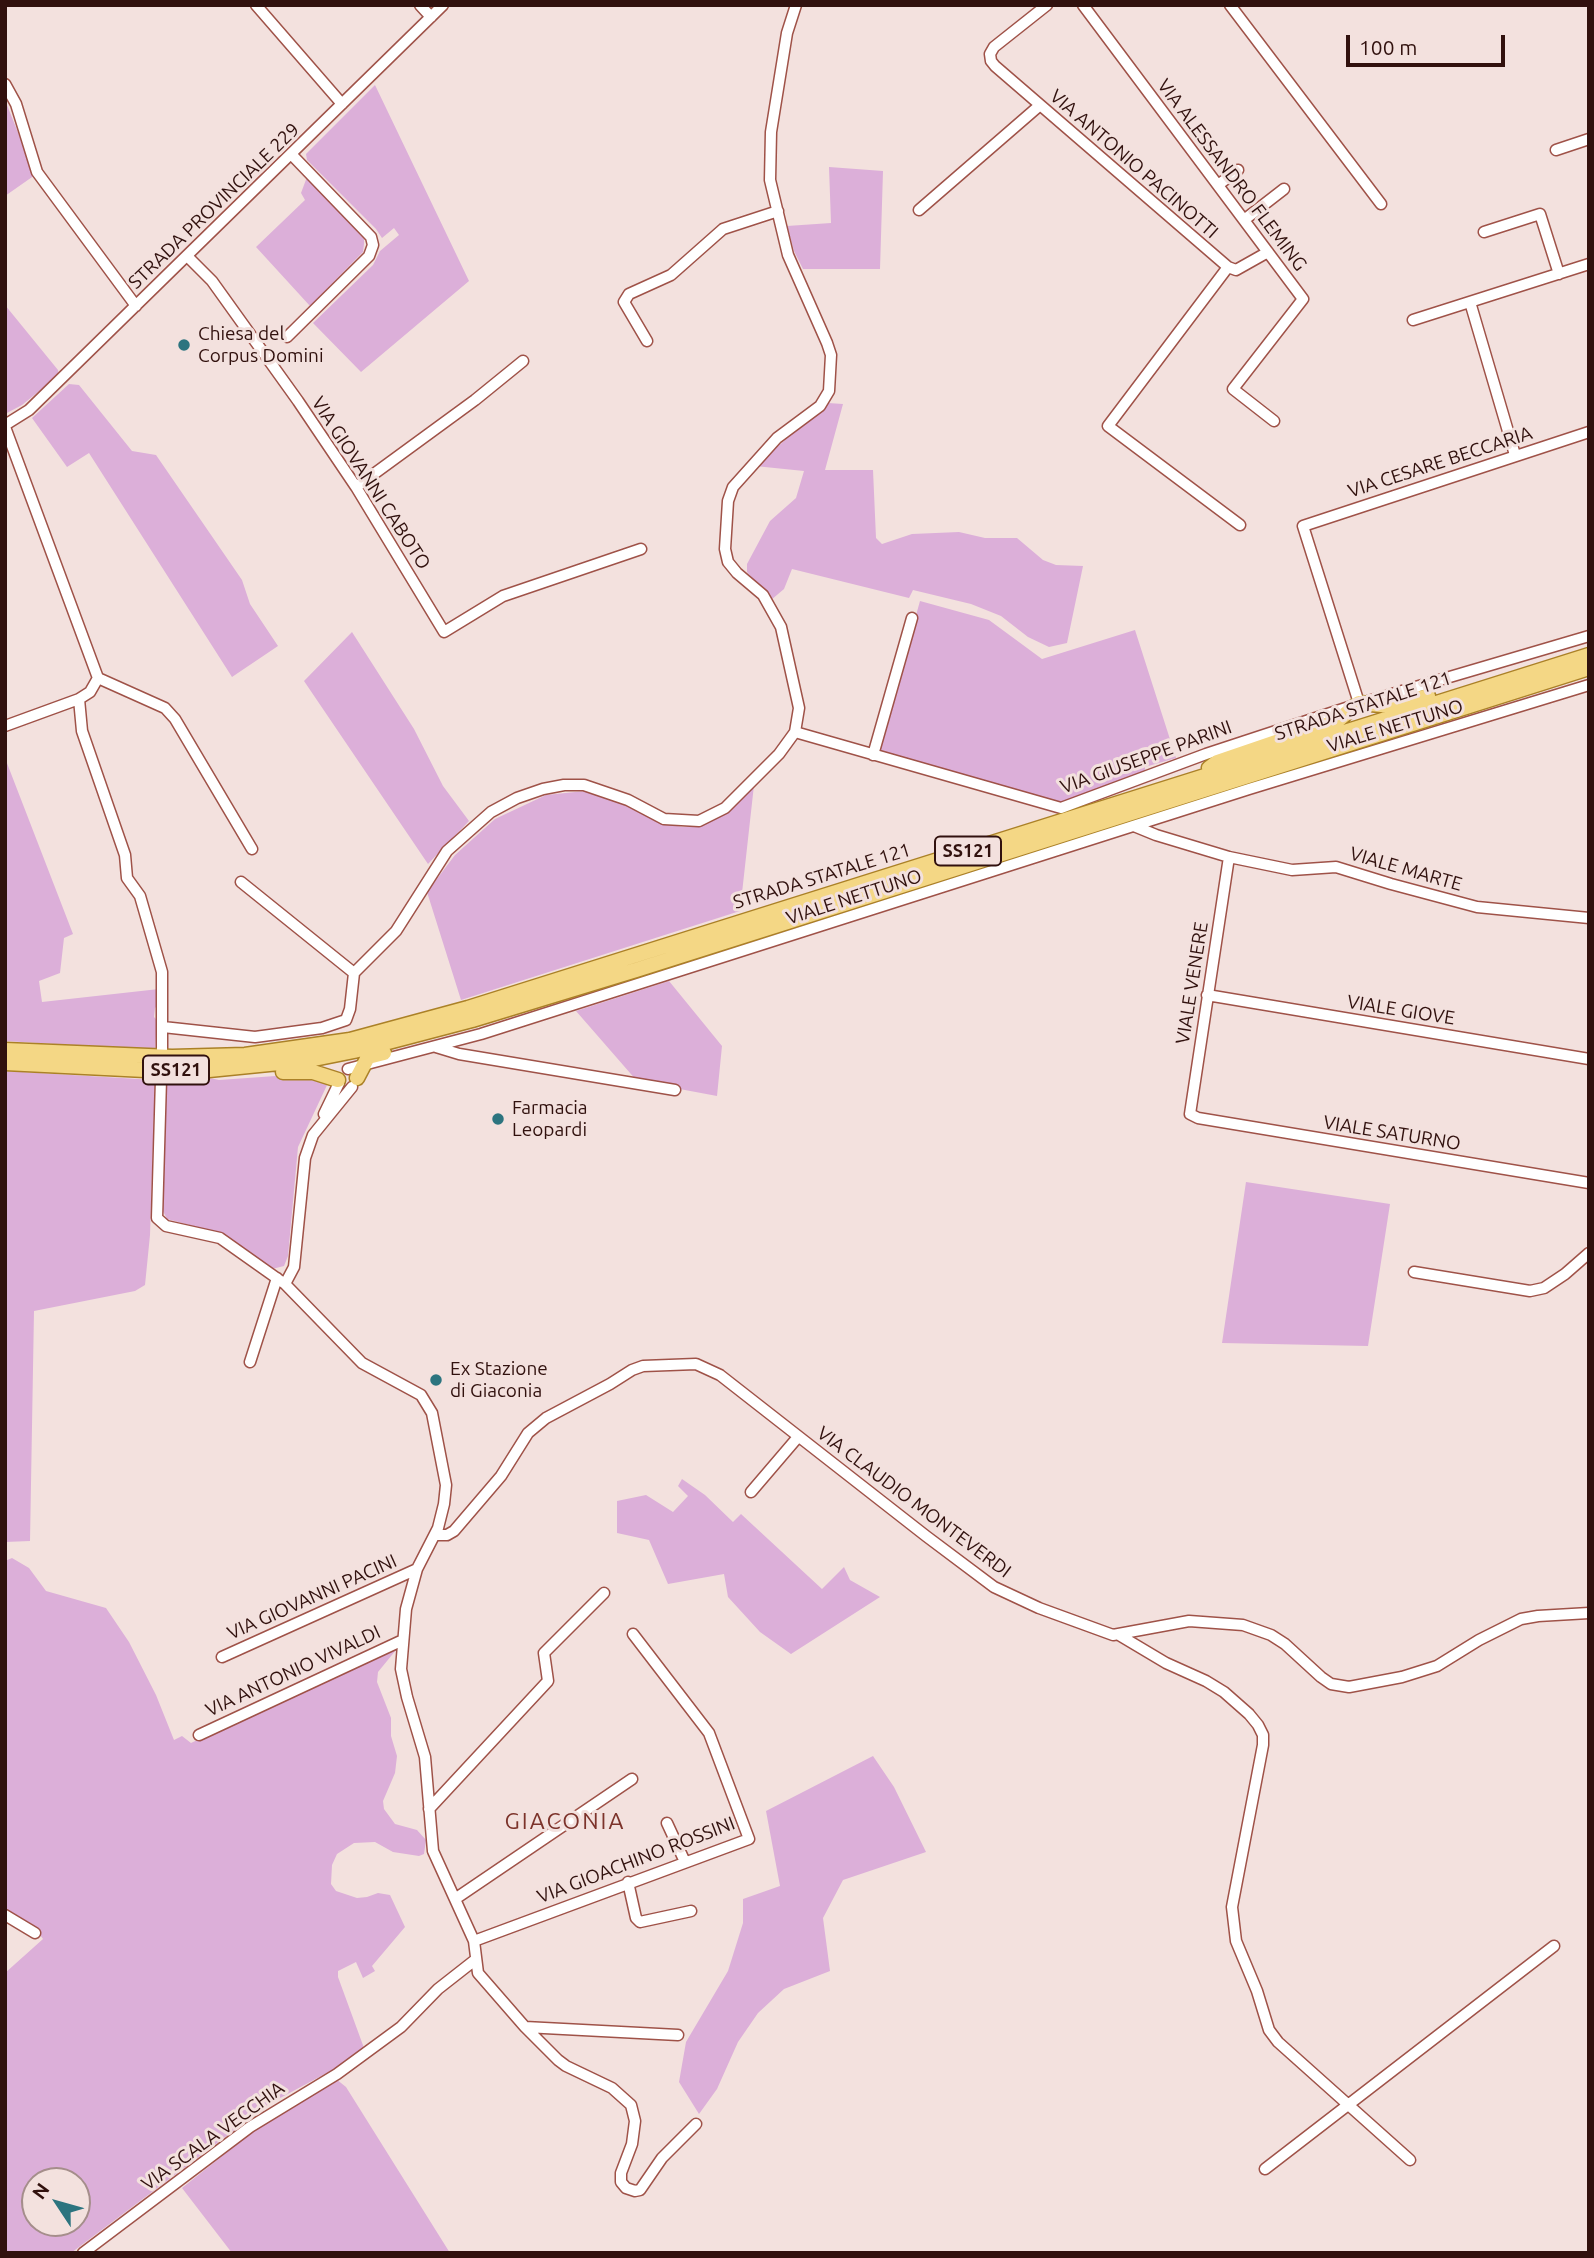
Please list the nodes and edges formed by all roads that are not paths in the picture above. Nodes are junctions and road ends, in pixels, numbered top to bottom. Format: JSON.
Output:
{"nodes":[{"id":1,"x":256,"y":5,"type":"edge"},
{"id":2,"x":420,"y":5,"type":"edge"},
{"id":3,"x":443,"y":5,"type":"edge"},
{"id":4,"x":796,"y":5,"type":"edge"},
{"id":5,"x":1047,"y":5,"type":"edge"},
{"id":6,"x":1083,"y":5,"type":"edge"},
{"id":7,"x":1230,"y":5,"type":"edge"},
{"id":8,"x":431,"y":18,"type":"junction"},
{"id":9,"x":5,"y":84,"type":"edge"},
{"id":10,"x":342,"y":104,"type":"junction"},
{"id":11,"x":1039,"y":106,"type":"junction"},
{"id":12,"x":1589,"y":139,"type":"edge"},
{"id":13,"x":1556,"y":150,"type":"dead end"},
{"id":14,"x":291,"y":154,"type":"junction"},
{"id":15,"x":1238,"y":170,"type":"dead end"},
{"id":16,"x":1218,"y":185,"type":"junction"},
{"id":17,"x":1284,"y":189,"type":"dead end"},
{"id":18,"x":1381,"y":204,"type":"dead end"},
{"id":19,"x":778,"y":211,"type":"junction"},
{"id":20,"x":919,"y":211,"type":"dead end"},
{"id":21,"x":1244,"y":220,"type":"junction"},
{"id":22,"x":1484,"y":232,"type":"dead end"},
{"id":23,"x":1268,"y":252,"type":"junction"},
{"id":24,"x":187,"y":256,"type":"junction"},
{"id":25,"x":1589,"y":264,"type":"edge"},
{"id":26,"x":1228,"y":268,"type":"junction"},
{"id":27,"x":1559,"y":274,"type":"junction"},
{"id":28,"x":1470,"y":302,"type":"junction"},
{"id":29,"x":136,"y":306,"type":"junction"},
{"id":30,"x":1413,"y":320,"type":"dead end"},
{"id":31,"x":287,"y":337,"type":"dead end"},
{"id":32,"x":648,"y":341,"type":"dead end"},
{"id":33,"x":523,"y":361,"type":"dead end"},
{"id":34,"x":1275,"y":421,"type":"dead end"},
{"id":35,"x":5,"y":426,"type":"edge"},
{"id":36,"x":1589,"y":432,"type":"edge"},
{"id":37,"x":1515,"y":455,"type":"junction"},
{"id":38,"x":356,"y":487,"type":"junction"},
{"id":39,"x":1240,"y":525,"type":"dead end"},
{"id":40,"x":641,"y":549,"type":"dead end"},
{"id":41,"x":912,"y":618,"type":"dead end"},
{"id":42,"x":1589,"y":636,"type":"edge"},
{"id":43,"x":1589,"y":655,"type":"edge"},
{"id":44,"x":1589,"y":668,"type":"edge"},
{"id":45,"x":98,"y":678,"type":"junction"},
{"id":46,"x":1589,"y":685,"type":"edge"},
{"id":47,"x":1488,"y":687,"type":"junction"},
{"id":48,"x":79,"y":699,"type":"junction"},
{"id":49,"x":1359,"y":703,"type":"junction"},
{"id":50,"x":5,"y":726,"type":"edge"},
{"id":51,"x":795,"y":732,"type":"junction"},
{"id":52,"x":873,"y":755,"type":"junction"},
{"id":53,"x":1189,"y":781,"type":"junction"},
{"id":54,"x":1135,"y":826,"type":"junction"},
{"id":55,"x":253,"y":849,"type":"dead end"},
{"id":56,"x":1229,"y":857,"type":"junction"},
{"id":57,"x":242,"y":882,"type":"dead end"},
{"id":58,"x":1589,"y":918,"type":"edge"},
{"id":59,"x":354,"y":973,"type":"junction"},
{"id":60,"x":1207,"y":996,"type":"junction"},
{"id":61,"x":472,"y":1020,"type":"junction"},
{"id":62,"x":163,"y":1027,"type":"junction"},
{"id":63,"x":346,"y":1046,"type":"junction"},
{"id":64,"x":436,"y":1047,"type":"junction"},
{"id":65,"x":5,"y":1050,"type":"edge"},
{"id":66,"x":162,"y":1050,"type":"dead end"},
{"id":67,"x":1589,"y":1059,"type":"edge"},
{"id":68,"x":5,"y":1063,"type":"edge"},
{"id":69,"x":209,"y":1070,"type":"junction"},
{"id":70,"x":353,"y":1076,"type":"junction"},
{"id":71,"x":162,"y":1079,"type":"dead end"},
{"id":72,"x":675,"y":1090,"type":"dead end"},
{"id":73,"x":1190,"y":1114,"type":"joint"},
{"id":74,"x":1589,"y":1183,"type":"edge"},
{"id":75,"x":1589,"y":1253,"type":"edge"},
{"id":76,"x":1414,"y":1272,"type":"dead end"},
{"id":77,"x":281,"y":1281,"type":"junction"},
{"id":78,"x":250,"y":1362,"type":"dead end"},
{"id":79,"x":798,"y":1437,"type":"junction"},
{"id":80,"x":751,"y":1492,"type":"dead end"},
{"id":81,"x":435,"y":1535,"type":"junction"},
{"id":82,"x":417,"y":1569,"type":"junction"},
{"id":83,"x":604,"y":1593,"type":"dead end"},
{"id":84,"x":1589,"y":1613,"type":"edge"},
{"id":85,"x":633,"y":1634,"type":"dead end"},
{"id":86,"x":1118,"y":1635,"type":"junction"},
{"id":87,"x":403,"y":1640,"type":"junction"},
{"id":88,"x":222,"y":1657,"type":"dead end"},
{"id":89,"x":198,"y":1735,"type":"dead end"},
{"id":90,"x":632,"y":1779,"type":"dead end"},
{"id":91,"x":429,"y":1809,"type":"junction"},
{"id":92,"x":667,"y":1823,"type":"dead end"},
{"id":93,"x":685,"y":1862,"type":"junction"},
{"id":94,"x":628,"y":1882,"type":"junction"},
{"id":95,"x":455,"y":1899,"type":"junction"},
{"id":96,"x":691,"y":1911,"type":"dead end"},
{"id":97,"x":5,"y":1915,"type":"edge"},
{"id":98,"x":35,"y":1933,"type":"dead end"},
{"id":99,"x":474,"y":1941,"type":"junction"},
{"id":100,"x":1554,"y":1946,"type":"dead end"},
{"id":101,"x":475,"y":1960,"type":"junction"},
{"id":102,"x":525,"y":2027,"type":"junction"},
{"id":103,"x":678,"y":2035,"type":"dead end"},
{"id":104,"x":1346,"y":2104,"type":"junction"},
{"id":105,"x":695,"y":2124,"type":"dead end"},
{"id":106,"x":1410,"y":2160,"type":"dead end"},
{"id":107,"x":1265,"y":2169,"type":"dead end"},
{"id":108,"x":83,"y":2253,"type":"edge"}],
"edges":[{"from":1,"to":10,"type":"street"},
{"from":2,"to":8,"type":"street"},
{"from":3,"to":8,"type":"street","name":"STRADA PROVINCIALE 229"},
{"from":4,"to":19,"type":"street"},
{"from":5,"to":11,"type":"street","name":"VIA ANTONIO PACINOTTI"},
{"from":6,"to":16,"type":"street","name":"VIA ALESSANDRO FLEMING"},
{"from":7,"to":18,"type":"street"},
{"from":8,"to":10,"type":"street","name":"STRADA PROVINCIALE 229"},
{"from":9,"to":29,"type":"street"},
{"from":10,"to":14,"type":"street","name":"STRADA PROVINCIALE 229"},
{"from":11,"to":20,"type":"street"},
{"from":11,"to":26,"type":"street","name":"VIA ANTONIO PACINOTTI"},
{"from":12,"to":13,"type":"street"},
{"from":14,"to":24,"type":"street","name":"STRADA PROVINCIALE 229"},
{"from":14,"to":31,"type":"street"},
{"from":15,"to":16,"type":"street"},
{"from":16,"to":21,"type":"street","name":"VIA ALESSANDRO FLEMING"},
{"from":17,"to":21,"type":"street"},
{"from":19,"to":32,"type":"street"},
{"from":19,"to":51,"type":"street"},
{"from":21,"to":23,"type":"street","name":"VIA ALESSANDRO FLEMING"},
{"from":22,"to":27,"type":"street"},
{"from":23,"to":26,"type":"street"},
{"from":23,"to":34,"type":"street","name":"VIA ALESSANDRO FLEMING"},
{"from":24,"to":29,"type":"street","name":"STRADA PROVINCIALE 229"},
{"from":24,"to":38,"type":"street","name":"VIA GIOVANNI CABOTO"},
{"from":25,"to":27,"type":"street"},
{"from":26,"to":39,"type":"street"},
{"from":27,"to":28,"type":"street"},
{"from":28,"to":30,"type":"street"},
{"from":28,"to":37,"type":"street"},
{"from":29,"to":35,"type":"street","name":"STRADA PROVINCIALE 229"},
{"from":33,"to":38,"type":"street"},
{"from":35,"to":45,"type":"street"},
{"from":36,"to":37,"type":"street","name":"VIA CESARE BECCARIA"},
{"from":37,"to":49,"type":"street","name":"VIA CESARE BECCARIA"},
{"from":38,"to":40,"type":"street","name":"VIA GIOVANNI CABOTO"},
{"from":41,"to":52,"type":"street"},
{"from":42,"to":49,"type":"street","name":"VIA GIUSEPPE PARINI"},
{"from":43,"to":47,"type":"main road","name":"STRADA STATALE 121","number":"SS121"},
{"from":44,"to":61,"type":"main road","name":"STRADA STATALE 121","number":"SS121"},
{"from":45,"to":48,"type":"street"},
{"from":45,"to":55,"type":"street"},
{"from":46,"to":54,"type":"street","name":"VIALE NETTUNO"},
{"from":47,"to":49,"type":"main road"},
{"from":47,"to":53,"type":"main road","name":"STRADA STATALE 121","number":"SS121"},
{"from":48,"to":50,"type":"street"},
{"from":48,"to":62,"type":"street"},
{"from":49,"to":52,"type":"street","name":"VIA GIUSEPPE PARINI"},
{"from":49,"to":53,"type":"main road"},
{"from":51,"to":52,"type":"street","name":"VIA GIUSEPPE PARINI"},
{"from":51,"to":59,"type":"street"},
{"from":53,"to":63,"type":"main road","name":"STRADA STATALE 121","number":"SS121"},
{"from":54,"to":56,"type":"street","name":"VIALE MARTE"},
{"from":54,"to":64,"type":"street","name":"VIALE NETTUNO"},
{"from":56,"to":58,"type":"street","name":"VIALE MARTE"},
{"from":56,"to":60,"type":"street","name":"VIALE VENERE"},
{"from":57,"to":59,"type":"street"},
{"from":59,"to":62,"type":"street"},
{"from":60,"to":67,"type":"street","name":"VIALE GIOVE"},
{"from":60,"to":73,"type":"street","name":"VIALE VENERE"},
{"from":61,"to":63,"type":"main road","name":"STRADA STATALE 121","number":"SS121"},
{"from":61,"to":70,"type":"main road"},
{"from":62,"to":66,"type":"street"},
{"from":63,"to":65,"type":"main road","number":"SS121"},
{"from":63,"to":69,"type":"main road","number":"SS121"},
{"from":64,"to":70,"type":"street","name":"VIALE NETTUNO"},
{"from":64,"to":72,"type":"street"},
{"from":68,"to":69,"type":"main road","number":"SS121"},
{"from":69,"to":70,"type":"main road"},
{"from":70,"to":77,"type":"street"},
{"from":71,"to":77,"type":"street"},
{"from":73,"to":74,"type":"street","name":"VIALE SATURNO"},
{"from":75,"to":76,"type":"street"},
{"from":77,"to":78,"type":"street"},
{"from":77,"to":81,"type":"street"},
{"from":79,"to":80,"type":"street"},
{"from":79,"to":81,"type":"street","name":"VIA CLAUDIO MONTEVERDI"},
{"from":79,"to":86,"type":"street","name":"VIA CLAUDIO MONTEVERDI"},
{"from":81,"to":82,"type":"street"},
{"from":82,"to":87,"type":"street"},
{"from":82,"to":88,"type":"street","name":"VIA GIOVANNI PACINI"},
{"from":83,"to":91,"type":"street"},
{"from":84,"to":86,"type":"street","name":"VIA CLAUDIO MONTEVERDI"},
{"from":85,"to":93,"type":"street","name":"VIA GIOACHINO ROSSINI"},
{"from":86,"to":104,"type":"street"},
{"from":87,"to":89,"type":"street","name":"VIA ANTONIO VIVALDI"},
{"from":87,"to":91,"type":"street"},
{"from":90,"to":95,"type":"street"},
{"from":91,"to":95,"type":"street"},
{"from":92,"to":93,"type":"street"},
{"from":93,"to":94,"type":"street","name":"VIA GIOACHINO ROSSINI"},
{"from":94,"to":96,"type":"street"},
{"from":94,"to":99,"type":"street","name":"VIA GIOACHINO ROSSINI"},
{"from":95,"to":99,"type":"street"},
{"from":97,"to":98,"type":"street"},
{"from":99,"to":101,"type":"street"},
{"from":100,"to":104,"type":"street"},
{"from":101,"to":102,"type":"street"},
{"from":101,"to":108,"type":"street","name":"VIA SCALA VECCHIA"},
{"from":102,"to":103,"type":"street"},
{"from":102,"to":105,"type":"street"},
{"from":104,"to":106,"type":"street"},
{"from":104,"to":107,"type":"street"}]}
